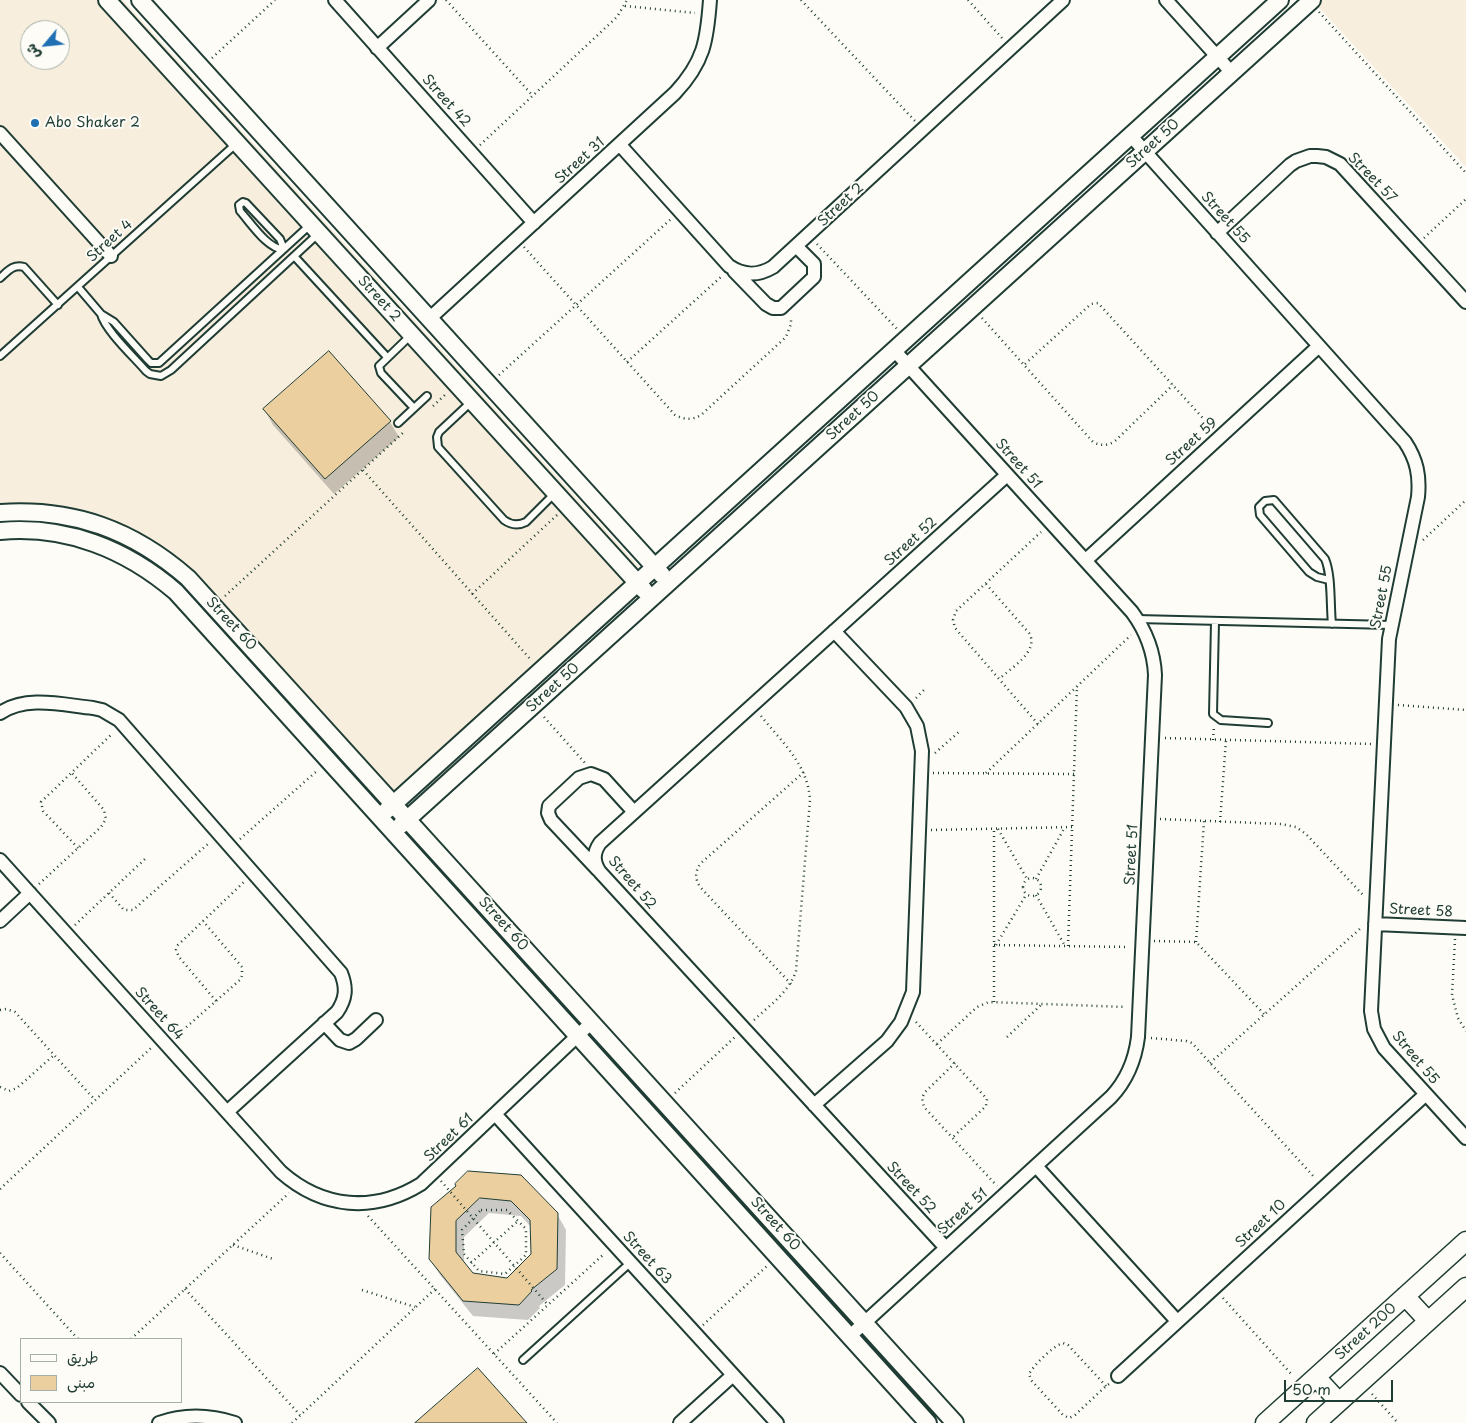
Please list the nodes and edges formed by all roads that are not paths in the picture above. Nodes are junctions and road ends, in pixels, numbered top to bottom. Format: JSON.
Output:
{"nodes":[{"id":1,"x":140,"y":0,"type":"edge"},
{"id":2,"x":335,"y":0,"type":"edge"},
{"id":3,"x":429,"y":0,"type":"edge"},
{"id":4,"x":710,"y":0,"type":"edge"},
{"id":5,"x":1064,"y":0,"type":"edge"},
{"id":6,"x":1166,"y":0,"type":"edge"},
{"id":7,"x":1280,"y":0,"type":"edge"},
{"id":8,"x":1311,"y":1,"type":"edge"},
{"id":9,"x":115,"y":3,"type":"edge"},
{"id":10,"x":377,"y":48,"type":"junction"},
{"id":11,"x":1218,"y":57,"type":"junction"},
{"id":12,"x":1232,"y":73,"type":"junction"},
{"id":13,"x":0,"y":133,"type":"edge"},
{"id":14,"x":1131,"y":136,"type":"junction"},
{"id":15,"x":237,"y":143,"type":"junction"},
{"id":16,"x":620,"y":145,"type":"junction"},
{"id":17,"x":1145,"y":152,"type":"junction"},
{"id":18,"x":534,"y":223,"type":"junction"},
{"id":19,"x":315,"y":229,"type":"junction"},
{"id":20,"x":1217,"y":233,"type":"junction"},
{"id":21,"x":796,"y":246,"type":"junction"},
{"id":22,"x":284,"y":249,"type":"junction"},
{"id":23,"x":111,"y":256,"type":"junction"},
{"id":24,"x":293,"y":257,"type":"junction"},
{"id":25,"x":730,"y":267,"type":"junction"},
{"id":26,"x":0,"y":278,"type":"edge"},
{"id":27,"x":78,"y":287,"type":"junction"},
{"id":28,"x":1466,"y":302,"type":"edge"},
{"id":29,"x":58,"y":305,"type":"junction"},
{"id":30,"x":101,"y":314,"type":"junction"},
{"id":31,"x":429,"y":319,"type":"junction"},
{"id":32,"x":411,"y":334,"type":"junction"},
{"id":33,"x":1319,"y":346,"type":"junction"},
{"id":34,"x":894,"y":350,"type":"junction"},
{"id":35,"x":0,"y":356,"type":"edge"},
{"id":36,"x":387,"y":357,"type":"junction"},
{"id":37,"x":155,"y":364,"type":"junction"},
{"id":38,"x":908,"y":366,"type":"junction"},
{"id":39,"x":156,"y":376,"type":"junction"},
{"id":40,"x":427,"y":396,"type":"dead end"},
{"id":41,"x":472,"y":401,"type":"junction"},
{"id":42,"x":414,"y":408,"type":"junction"},
{"id":43,"x":398,"y":423,"type":"dead end"},
{"id":44,"x":1007,"y":475,"type":"junction"},
{"id":45,"x":556,"y":493,"type":"junction"},
{"id":46,"x":0,"y":513,"type":"edge"},
{"id":47,"x":0,"y":531,"type":"edge"},
{"id":48,"x":1086,"y":560,"type":"junction"},
{"id":49,"x":655,"y":567,"type":"junction"},
{"id":50,"x":1329,"y":580,"type":"junction"},
{"id":51,"x":669,"y":582,"type":"junction"},
{"id":52,"x":638,"y":583,"type":"junction"},
{"id":53,"x":651,"y":598,"type":"junction"},
{"id":54,"x":1139,"y":622,"type":"junction"},
{"id":55,"x":1216,"y":622,"type":"junction"},
{"id":56,"x":1332,"y":624,"type":"junction"},
{"id":57,"x":1391,"y":625,"type":"junction"},
{"id":58,"x":834,"y":631,"type":"junction"},
{"id":59,"x":0,"y":713,"type":"edge"},
{"id":60,"x":1268,"y":723,"type":"dead end"},
{"id":61,"x":394,"y":804,"type":"junction"},
{"id":62,"x":634,"y":812,"type":"junction"},
{"id":63,"x":380,"y":817,"type":"junction"},
{"id":64,"x":408,"y":819,"type":"junction"},
{"id":65,"x":394,"y":832,"type":"junction"},
{"id":66,"x":0,"y":860,"type":"edge"},
{"id":67,"x":600,"y":872,"type":"junction"},
{"id":68,"x":30,"y":893,"type":"junction"},
{"id":69,"x":1376,"y":915,"type":"junction"},
{"id":70,"x":0,"y":921,"type":"edge"},
{"id":71,"x":1461,"y":928,"type":"edge"},
{"id":72,"x":376,"y":1020,"type":"dead end"},
{"id":73,"x":592,"y":1022,"type":"junction"},
{"id":74,"x":324,"y":1023,"type":"junction"},
{"id":75,"x":578,"y":1036,"type":"junction"},
{"id":76,"x":1426,"y":1094,"type":"junction"},
{"id":77,"x":814,"y":1105,"type":"junction"},
{"id":78,"x":227,"y":1112,"type":"junction"},
{"id":79,"x":495,"y":1114,"type":"junction"},
{"id":80,"x":1466,"y":1138,"type":"edge"},
{"id":81,"x":1036,"y":1166,"type":"junction"},
{"id":82,"x":298,"y":1185,"type":"joint"},
{"id":83,"x":1466,"y":1241,"type":"edge"},
{"id":84,"x":946,"y":1248,"type":"junction"},
{"id":85,"x":631,"y":1262,"type":"junction"},
{"id":86,"x":1466,"y":1287,"type":"edge"},
{"id":87,"x":1405,"y":1296,"type":"junction"},
{"id":88,"x":1428,"y":1321,"type":"junction"},
{"id":89,"x":864,"y":1322,"type":"junction"},
{"id":90,"x":1177,"y":1322,"type":"junction"},
{"id":91,"x":850,"y":1336,"type":"junction"},
{"id":92,"x":523,"y":1360,"type":"dead end"},
{"id":93,"x":0,"y":1374,"type":"edge"},
{"id":94,"x":733,"y":1375,"type":"junction"},
{"id":95,"x":1118,"y":1376,"type":"road end"},
{"id":96,"x":1310,"y":1382,"type":"junction"},
{"id":97,"x":20,"y":1394,"type":"edge"},
{"id":98,"x":1339,"y":1402,"type":"junction"},
{"id":99,"x":29,"y":1403,"type":"edge"},
{"id":100,"x":49,"y":1423,"type":"edge"},
{"id":101,"x":159,"y":1423,"type":"edge"},
{"id":102,"x":234,"y":1423,"type":"edge"},
{"id":103,"x":680,"y":1423,"type":"edge"},
{"id":104,"x":777,"y":1423,"type":"edge"},
{"id":105,"x":928,"y":1423,"type":"edge"},
{"id":106,"x":955,"y":1423,"type":"edge"},
{"id":107,"x":1265,"y":1423,"type":"edge"},
{"id":108,"x":1316,"y":1423,"type":"edge"}],
"edges":[{"from":1,"to":31,"type":"street","name":"Street 2"},
{"from":2,"to":10,"type":"street","name":"Street 42"},
{"from":3,"to":10,"type":"street"},
{"from":4,"to":16,"type":"street","name":"Street 31"},
{"from":5,"to":21,"type":"street","name":"Street 2"},
{"from":6,"to":11,"type":"street"},
{"from":7,"to":11,"type":"street","name":"Street 50"},
{"from":8,"to":12,"type":"street","name":"Street 50"},
{"from":9,"to":15,"type":"street","name":"Street 2"},
{"from":10,"to":18,"type":"street","name":"Street 42"},
{"from":11,"to":12,"type":"street"},
{"from":11,"to":14,"type":"street","name":"Street 50"},
{"from":12,"to":17,"type":"street","name":"Street 50"},
{"from":13,"to":23,"type":"street"},
{"from":14,"to":17,"type":"street","name":"Street 55"},
{"from":14,"to":34,"type":"street","name":"Street 50"},
{"from":15,"to":19,"type":"street","name":"Street 2"},
{"from":15,"to":23,"type":"lane","name":"Street 4"},
{"from":16,"to":18,"type":"street","name":"Street 31"},
{"from":16,"to":25,"type":"street"},
{"from":17,"to":20,"type":"street","name":"Street 55"},
{"from":17,"to":38,"type":"street","name":"Street 50"},
{"from":18,"to":31,"type":"street","name":"Street 31"},
{"from":19,"to":22,"type":"lane"},
{"from":19,"to":24,"type":"lane"},
{"from":19,"to":32,"type":"street","name":"Street 2"},
{"from":20,"to":28,"type":"street","name":"Street 57"},
{"from":20,"to":33,"type":"street","name":"Street 55"},
{"from":21,"to":25,"type":"street","name":"Street 2"},
{"from":21,"to":25,"type":"street"},
{"from":22,"to":22,"type":"lane"},
{"from":22,"to":24,"type":"lane"},
{"from":22,"to":37,"type":"lane"},
{"from":23,"to":27,"type":"lane","name":"Street 4"},
{"from":24,"to":36,"type":"lane"},
{"from":24,"to":39,"type":"lane"},
{"from":26,"to":29,"type":"lane"},
{"from":27,"to":29,"type":"lane","name":"Street 4"},
{"from":27,"to":30,"type":"lane"},
{"from":29,"to":35,"type":"lane","name":"Street 4"},
{"from":30,"to":37,"type":"lane"},
{"from":30,"to":39,"type":"lane"},
{"from":31,"to":32,"type":"street"},
{"from":31,"to":32,"type":"street"},
{"from":31,"to":49,"type":"street","name":"Street 2"},
{"from":32,"to":36,"type":"lane"},
{"from":32,"to":41,"type":"street","name":"Street 2"},
{"from":33,"to":48,"type":"street","name":"Street 59"},
{"from":33,"to":57,"type":"street","name":"Street 55"},
{"from":34,"to":38,"type":"street","name":"Street 51"},
{"from":34,"to":49,"type":"street","name":"Street 50"},
{"from":36,"to":42,"type":"lane"},
{"from":37,"to":39,"type":"lane"},
{"from":38,"to":44,"type":"street","name":"Street 51"},
{"from":38,"to":51,"type":"street","name":"Street 50"},
{"from":40,"to":42,"type":"lane"},
{"from":41,"to":45,"type":"street","name":"Street 2"},
{"from":41,"to":45,"type":"lane"},
{"from":42,"to":43,"type":"lane"},
{"from":44,"to":48,"type":"street","name":"Street 51"},
{"from":44,"to":58,"type":"street","name":"Street 52"},
{"from":45,"to":52,"type":"street","name":"Street 2"},
{"from":46,"to":61,"type":"street","name":"Street 60"},
{"from":47,"to":63,"type":"street","name":"Street 60"},
{"from":48,"to":54,"type":"street","name":"Street 51"},
{"from":49,"to":51,"type":"street","name":"Street 2"},
{"from":49,"to":52,"type":"street","name":"Street 50"},
{"from":50,"to":50,"type":"lane"},
{"from":50,"to":56,"type":"lane"},
{"from":51,"to":53,"type":"street","name":"Street 50"},
{"from":52,"to":53,"type":"street","name":"Street 2"},
{"from":52,"to":61,"type":"street","name":"Street 50"},
{"from":53,"to":64,"type":"street","name":"Street 50"},
{"from":54,"to":55,"type":"lane"},
{"from":54,"to":81,"type":"street","name":"Street 51"},
{"from":55,"to":56,"type":"lane"},
{"from":55,"to":60,"type":"lane"},
{"from":56,"to":57,"type":"lane"},
{"from":57,"to":69,"type":"street","name":"Street 55"},
{"from":58,"to":62,"type":"street","name":"Street 52"},
{"from":58,"to":77,"type":"street"},
{"from":59,"to":74,"type":"street"},
{"from":61,"to":63,"type":"street","name":"Street 50"},
{"from":61,"to":64,"type":"street","name":"Street 60"},
{"from":62,"to":67,"type":"street","name":"Street 52"},
{"from":62,"to":67,"type":"street"},
{"from":63,"to":65,"type":"street","name":"Street 60"},
{"from":64,"to":65,"type":"street","name":"Street 50"},
{"from":64,"to":73,"type":"street","name":"Street 60"},
{"from":65,"to":75,"type":"street","name":"Street 60"},
{"from":66,"to":68,"type":"street","name":"Street 64"},
{"from":67,"to":77,"type":"street","name":"Street 52"},
{"from":68,"to":70,"type":"street"},
{"from":68,"to":78,"type":"street","name":"Street 64"},
{"from":69,"to":71,"type":"street","name":"Street 58"},
{"from":69,"to":76,"type":"street","name":"Street 55"},
{"from":72,"to":74,"type":"street"},
{"from":73,"to":75,"type":"street","name":"Street 61"},
{"from":73,"to":89,"type":"street","name":"Street 60"},
{"from":74,"to":78,"type":"street"},
{"from":75,"to":79,"type":"street","name":"Street 61"},
{"from":75,"to":91,"type":"street","name":"Street 60"},
{"from":76,"to":80,"type":"street","name":"Street 55"},
{"from":76,"to":90,"type":"street","name":"Street 10"},
{"from":77,"to":84,"type":"street","name":"Street 52"},
{"from":78,"to":82,"type":"street","name":"Street 64"},
{"from":79,"to":82,"type":"street","name":"Street 61"},
{"from":79,"to":85,"type":"street","name":"Street 63"},
{"from":81,"to":84,"type":"street","name":"Street 51"},
{"from":81,"to":90,"type":"street"},
{"from":83,"to":87,"type":"main road","name":"Street 200"},
{"from":84,"to":89,"type":"street","name":"Street 51"},
{"from":85,"to":92,"type":"lane"},
{"from":85,"to":94,"type":"street","name":"Street 63"},
{"from":86,"to":88,"type":"main road"},
{"from":87,"to":88,"type":"main road"},
{"from":87,"to":96,"type":"main road","name":"Street 200"},
{"from":88,"to":98,"type":"main road"},
{"from":89,"to":91,"type":"street","name":"Street 51"},
{"from":89,"to":106,"type":"street","name":"Street 60"},
{"from":90,"to":95,"type":"street","name":"Street 10"},
{"from":91,"to":105,"type":"street","name":"Street 60"},
{"from":93,"to":97,"type":"street"},
{"from":94,"to":103,"type":"street"},
{"from":94,"to":104,"type":"street","name":"Street 63"},
{"from":96,"to":98,"type":"main road"},
{"from":96,"to":107,"type":"main road","name":"Street 200"},
{"from":98,"to":108,"type":"main road"},
{"from":99,"to":100,"type":"street"},
{"from":101,"to":102,"type":"street"}]}
